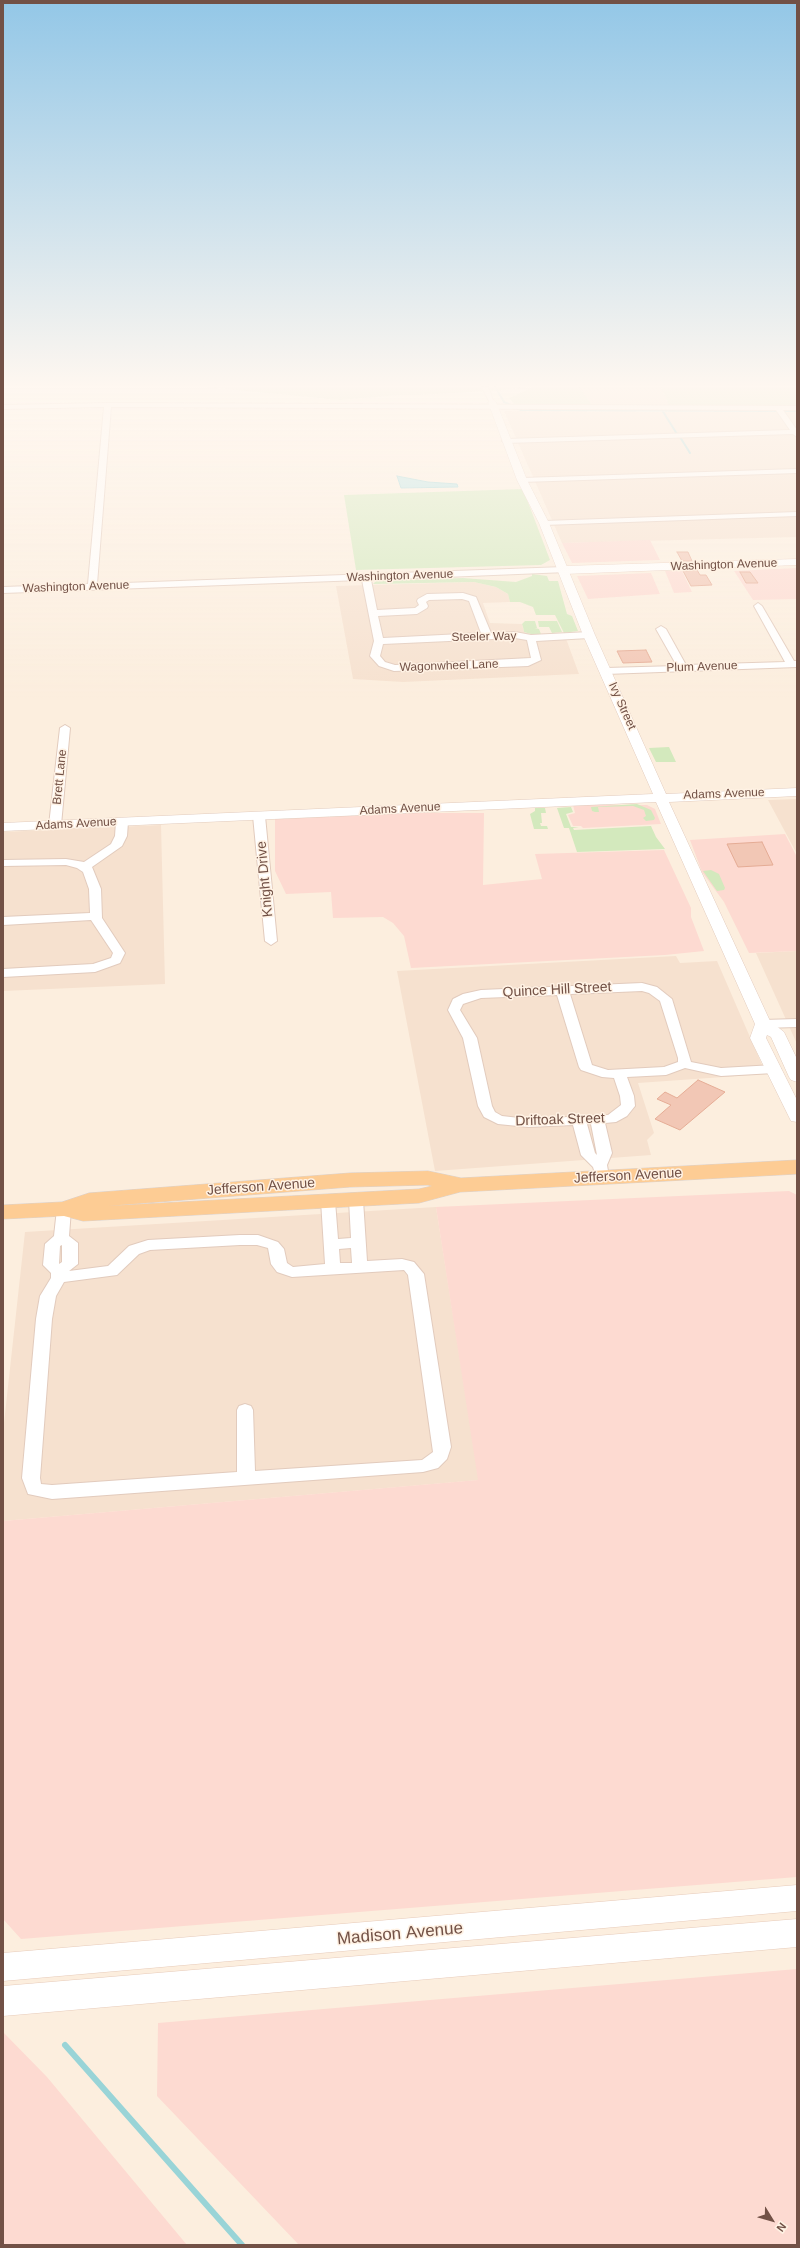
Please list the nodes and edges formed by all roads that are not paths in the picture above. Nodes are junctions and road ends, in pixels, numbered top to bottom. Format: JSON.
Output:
{"nodes":[{"id":1,"x":100,"y":492,"type":"edge"},
{"id":2,"x":528,"y":492,"type":"edge"},
{"id":3,"x":797,"y":514,"type":"edge"},
{"id":4,"x":544,"y":523,"type":"junction"},
{"id":5,"x":797,"y":562,"type":"edge"},
{"id":6,"x":564,"y":570,"type":"junction"},
{"id":7,"x":366,"y":578,"type":"junction"},
{"id":8,"x":92,"y":586,"type":"junction"},
{"id":9,"x":3,"y":590,"type":"edge"},
{"id":10,"x":758,"y":606,"type":"dead end"},
{"id":11,"x":375,"y":613,"type":"junction"},
{"id":12,"x":661,"y":629,"type":"dead end"},
{"id":13,"x":588,"y":635,"type":"junction"},
{"id":14,"x":487,"y":636,"type":"junction"},
{"id":15,"x":530,"y":638,"type":"junction"},
{"id":16,"x":379,"y":641,"type":"junction"},
{"id":17,"x":794,"y":664,"type":"edge"},
{"id":18,"x":683,"y":668,"type":"junction"},
{"id":19,"x":606,"y":671,"type":"junction"},
{"id":20,"x":65,"y":728,"type":"dead end"},
{"id":21,"x":797,"y":792,"type":"edge"},
{"id":22,"x":661,"y":797,"type":"junction"},
{"id":23,"x":259,"y":816,"type":"junction"},
{"id":24,"x":122,"y":822,"type":"junction"},
{"id":25,"x":55,"y":825,"type":"junction"},
{"id":26,"x":3,"y":827,"type":"edge"},
{"id":27,"x":3,"y":863,"type":"edge"},
{"id":28,"x":84,"y":867,"type":"junction"},
{"id":29,"x":96,"y":916,"type":"junction"},
{"id":30,"x":3,"y":921,"type":"edge"},
{"id":31,"x":271,"y":941,"type":"dead end"},
{"id":32,"x":3,"y":973,"type":"edge"},
{"id":33,"x":562,"y":990,"type":"junction"},
{"id":34,"x":797,"y":1023,"type":"edge"},
{"id":35,"x":763,"y":1024,"type":"junction"},
{"id":36,"x":684,"y":1064,"type":"junction"},
{"id":37,"x":774,"y":1069,"type":"junction"},
{"id":38,"x":619,"y":1074,"type":"junction"},
{"id":39,"x":797,"y":1077,"type":"edge"},
{"id":40,"x":797,"y":1117,"type":"edge"},
{"id":41,"x":597,"y":1119,"type":"junction"},
{"id":42,"x":498,"y":1120,"type":"joint"},
{"id":43,"x":579,"y":1120,"type":"junction"},
{"id":44,"x":797,"y":1167,"type":"edge"},
{"id":45,"x":601,"y":1171,"type":"junction"},
{"id":46,"x":353,"y":1190,"type":"junction"},
{"id":47,"x":328,"y":1201,"type":"junction"},
{"id":48,"x":266,"y":1204,"type":"junction"},
{"id":49,"x":64,"y":1209,"type":"junction"},
{"id":50,"x":3,"y":1212,"type":"edge"},
{"id":51,"x":358,"y":1242,"type":"junction"},
{"id":52,"x":331,"y":1244,"type":"junction"},
{"id":53,"x":360,"y":1268,"type":"junction"},
{"id":54,"x":333,"y":1269,"type":"junction"},
{"id":55,"x":59,"y":1275,"type":"junction"},
{"id":56,"x":246,"y":1410,"type":"dead end"},
{"id":57,"x":246,"y":1478,"type":"junction"},
{"id":58,"x":797,"y":1898,"type":"edge"},
{"id":59,"x":797,"y":1933,"type":"edge"},
{"id":60,"x":3,"y":1967,"type":"edge"},
{"id":61,"x":3,"y":2001,"type":"edge"}],
"edges":[{"from":1,"to":8,"type":"street"},
{"from":2,"to":4,"type":"street","name":"Ivy Street"},
{"from":3,"to":4,"type":"street"},
{"from":4,"to":6,"type":"street","name":"Ivy Street"},
{"from":5,"to":6,"type":"main road","name":"Washington Avenue"},
{"from":6,"to":7,"type":"street","name":"Washington Avenue"},
{"from":6,"to":13,"type":"street","name":"Ivy Street"},
{"from":7,"to":8,"type":"street","name":"Washington Avenue"},
{"from":7,"to":11,"type":"street","name":"Wagonwheel Lane"},
{"from":8,"to":9,"type":"street","name":"Washington Avenue"},
{"from":10,"to":17,"type":"street"},
{"from":11,"to":14,"type":"street"},
{"from":11,"to":16,"type":"street","name":"Wagonwheel Lane"},
{"from":12,"to":18,"type":"street"},
{"from":13,"to":15,"type":"street","name":"Steeler Way"},
{"from":13,"to":19,"type":"street","name":"Ivy Street"},
{"from":14,"to":15,"type":"street","name":"Steeler Way"},
{"from":14,"to":16,"type":"street","name":"Steeler Way"},
{"from":15,"to":16,"type":"street","name":"Wagonwheel Lane"},
{"from":17,"to":18,"type":"street","name":"Plum Avenue"},
{"from":18,"to":19,"type":"street","name":"Plum Avenue"},
{"from":19,"to":22,"type":"street","name":"Ivy Street"},
{"from":20,"to":25,"type":"street","name":"Brett Lane"},
{"from":21,"to":22,"type":"street","name":"Adams Avenue"},
{"from":22,"to":23,"type":"street","name":"Adams Avenue"},
{"from":22,"to":35,"type":"street","name":"Ivy Street"},
{"from":23,"to":24,"type":"street","name":"Adams Avenue"},
{"from":23,"to":31,"type":"street","name":"Knight Drive"},
{"from":24,"to":25,"type":"street","name":"Adams Avenue"},
{"from":24,"to":28,"type":"street"},
{"from":25,"to":26,"type":"street","name":"Adams Avenue"},
{"from":27,"to":28,"type":"street"},
{"from":28,"to":29,"type":"street"},
{"from":29,"to":30,"type":"street"},
{"from":29,"to":32,"type":"street"},
{"from":33,"to":36,"type":"street","name":"Quince Hill Street"},
{"from":33,"to":38,"type":"street"},
{"from":33,"to":42,"type":"street","name":"Quince Hill Street"},
{"from":34,"to":35,"type":"street"},
{"from":35,"to":37,"type":"street"},
{"from":35,"to":39,"type":"street","name":"Ivy Street"},
{"from":36,"to":37,"type":"street"},
{"from":36,"to":38,"type":"street"},
{"from":37,"to":40,"type":"street"},
{"from":38,"to":41,"type":"street","name":"Driftoak Street"},
{"from":41,"to":43,"type":"street","name":"Driftoak Street"},
{"from":41,"to":45,"type":"street"},
{"from":42,"to":43,"type":"street","name":"Driftoak Street"},
{"from":43,"to":45,"type":"street"},
{"from":44,"to":45,"type":"main road","name":"Jefferson Avenue"},
{"from":45,"to":46,"type":"main road","name":"Jefferson Avenue"},
{"from":46,"to":47,"type":"main road","name":"Jefferson Avenue"},
{"from":46,"to":48,"type":"main road"},
{"from":46,"to":49,"type":"main road","name":"Jefferson Avenue"},
{"from":46,"to":51,"type":"street"},
{"from":47,"to":48,"type":"main road","name":"Jefferson Avenue"},
{"from":47,"to":52,"type":"street"},
{"from":48,"to":49,"type":"main road","name":"Jefferson Avenue"},
{"from":49,"to":50,"type":"main road","name":"Jefferson Avenue"},
{"from":49,"to":55,"type":"street"},
{"from":51,"to":52,"type":"street"},
{"from":51,"to":53,"type":"street"},
{"from":52,"to":54,"type":"street"},
{"from":53,"to":54,"type":"street"},
{"from":53,"to":57,"type":"street"},
{"from":54,"to":55,"type":"street"},
{"from":55,"to":57,"type":"street"},
{"from":56,"to":57,"type":"street"},
{"from":58,"to":60,"type":"main road","name":"Madison Avenue"},
{"from":59,"to":61,"type":"main road"}]}
